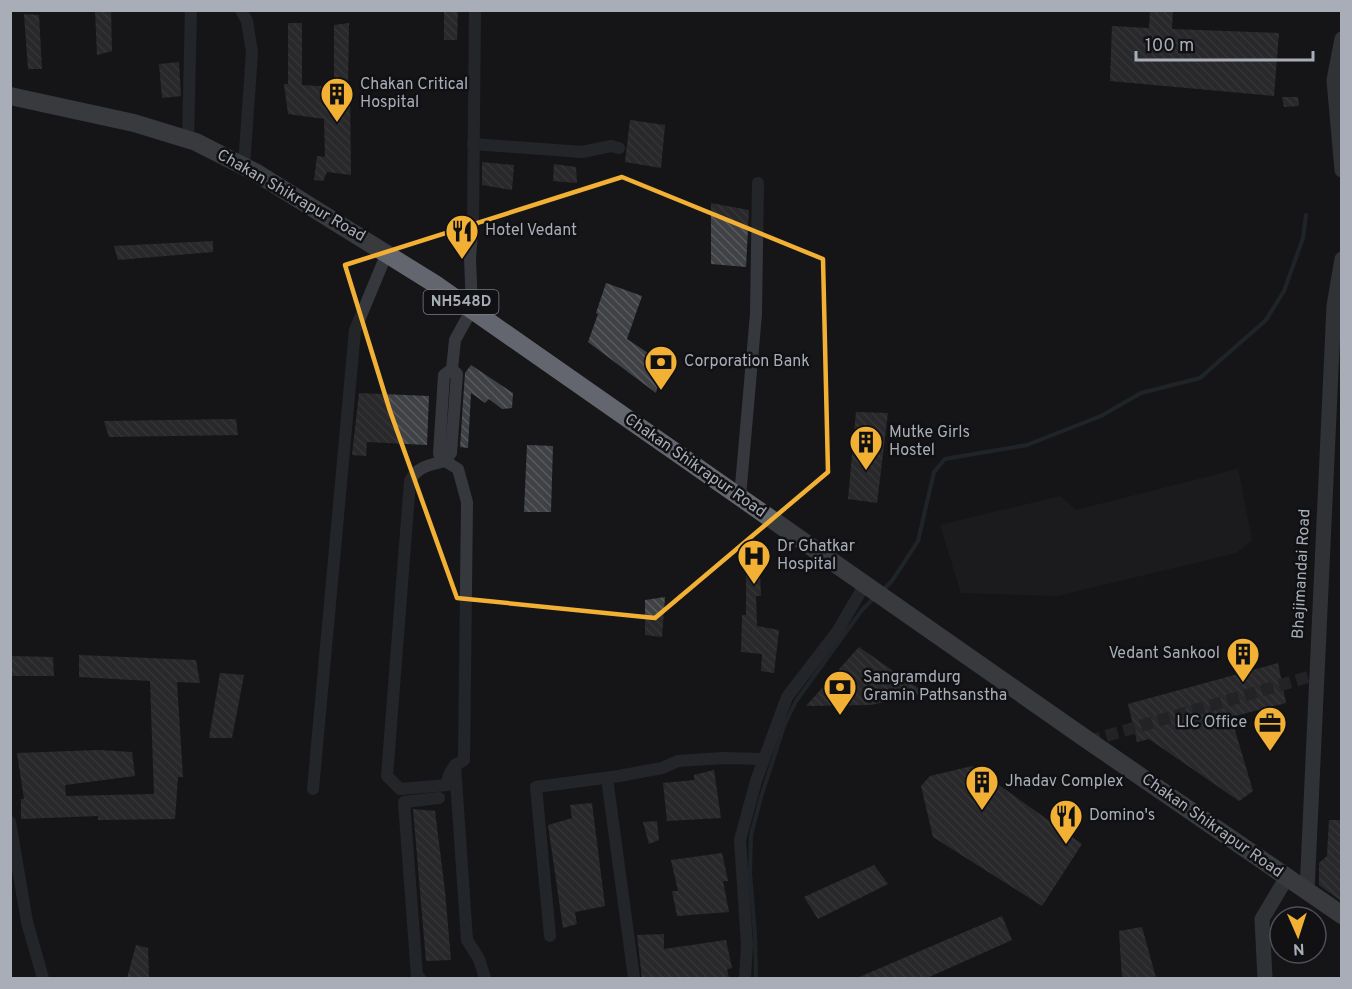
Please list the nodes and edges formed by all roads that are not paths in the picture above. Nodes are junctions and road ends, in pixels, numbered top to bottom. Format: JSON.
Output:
{"nodes":[{"id":1,"x":191,"y":10,"type":"edge"},
{"id":2,"x":241,"y":10,"type":"edge"},
{"id":3,"x":475,"y":10,"type":"edge"},
{"id":4,"x":1341,"y":39,"type":"edge"},
{"id":5,"x":10,"y":96,"type":"edge"},
{"id":6,"x":188,"y":140,"type":"junction"},
{"id":7,"x":473,"y":144,"type":"junction"},
{"id":8,"x":619,"y":148,"type":"dead end"},
{"id":9,"x":244,"y":166,"type":"junction"},
{"id":10,"x":1341,"y":170,"type":"edge"},
{"id":11,"x":758,"y":183,"type":"dead end"},
{"id":12,"x":387,"y":253,"type":"junction"},
{"id":13,"x":1341,"y":259,"type":"edge"},
{"id":14,"x":1338,"y":305,"type":"edge"},
{"id":15,"x":472,"y":309,"type":"junction"},
{"id":16,"x":445,"y":461,"type":"junction"},
{"id":17,"x":740,"y":497,"type":"junction"},
{"id":18,"x":868,"y":586,"type":"junction"},
{"id":19,"x":764,"y":759,"type":"junction"},
{"id":20,"x":455,"y":764,"type":"junction"},
{"id":21,"x":607,"y":778,"type":"junction"},
{"id":22,"x":313,"y":789,"type":"dead end"},
{"id":23,"x":439,"y":798,"type":"dead end"},
{"id":24,"x":10,"y":822,"type":"edge"},
{"id":25,"x":1287,"y":877,"type":"junction"},
{"id":26,"x":1307,"y":891,"type":"junction"},
{"id":27,"x":1341,"y":915,"type":"edge"},
{"id":28,"x":550,"y":936,"type":"dead end"},
{"id":29,"x":43,"y":978,"type":"edge"},
{"id":30,"x":420,"y":978,"type":"edge"},
{"id":31,"x":485,"y":978,"type":"edge"},
{"id":32,"x":634,"y":978,"type":"edge"},
{"id":33,"x":745,"y":978,"type":"edge"},
{"id":34,"x":1265,"y":978,"type":"edge"}],
"edges":[{"from":1,"to":6,"type":"street"},
{"from":2,"to":9,"type":"street"},
{"from":3,"to":7,"type":"street"},
{"from":4,"to":10,"type":"main road"},
{"from":5,"to":6,"type":"highway","name":"Chakan Shikrapur Road","number":"NH548D"},
{"from":6,"to":9,"type":"highway","name":"Chakan Shikrapur Road","number":"NH548D"},
{"from":7,"to":8,"type":"street"},
{"from":7,"to":15,"type":"street"},
{"from":9,"to":12,"type":"highway","name":"Chakan Shikrapur Road","number":"NH548D"},
{"from":11,"to":17,"type":"street"},
{"from":12,"to":15,"type":"highway","name":"Chakan Shikrapur Road","number":"NH548D"},
{"from":12,"to":22,"type":"street"},
{"from":13,"to":14,"type":"main road","name":"Bhajimandai Road"},
{"from":14,"to":26,"type":"main road","name":"Bhajimandai Road"},
{"from":15,"to":16,"type":"street"},
{"from":15,"to":17,"type":"highway","name":"Chakan Shikrapur Road","number":"NH548D"},
{"from":16,"to":20,"type":"street"},
{"from":16,"to":20,"type":"street"},
{"from":17,"to":18,"type":"highway","name":"Chakan Shikrapur Road","number":"NH548D"},
{"from":18,"to":19,"type":"street"},
{"from":18,"to":25,"type":"highway","name":"Chakan Shikrapur Road","number":"NH548D"},
{"from":19,"to":21,"type":"street"},
{"from":19,"to":33,"type":"street"},
{"from":20,"to":31,"type":"street"},
{"from":21,"to":28,"type":"street"},
{"from":21,"to":32,"type":"street"},
{"from":23,"to":30,"type":"street"},
{"from":24,"to":29,"type":"street"},
{"from":25,"to":26,"type":"highway","name":"Chakan Shikrapur Road","number":"NH548D"},
{"from":25,"to":34,"type":"main road"},
{"from":26,"to":27,"type":"highway","name":"Chakan Shikrapur Road","number":"NH548D"}]}
